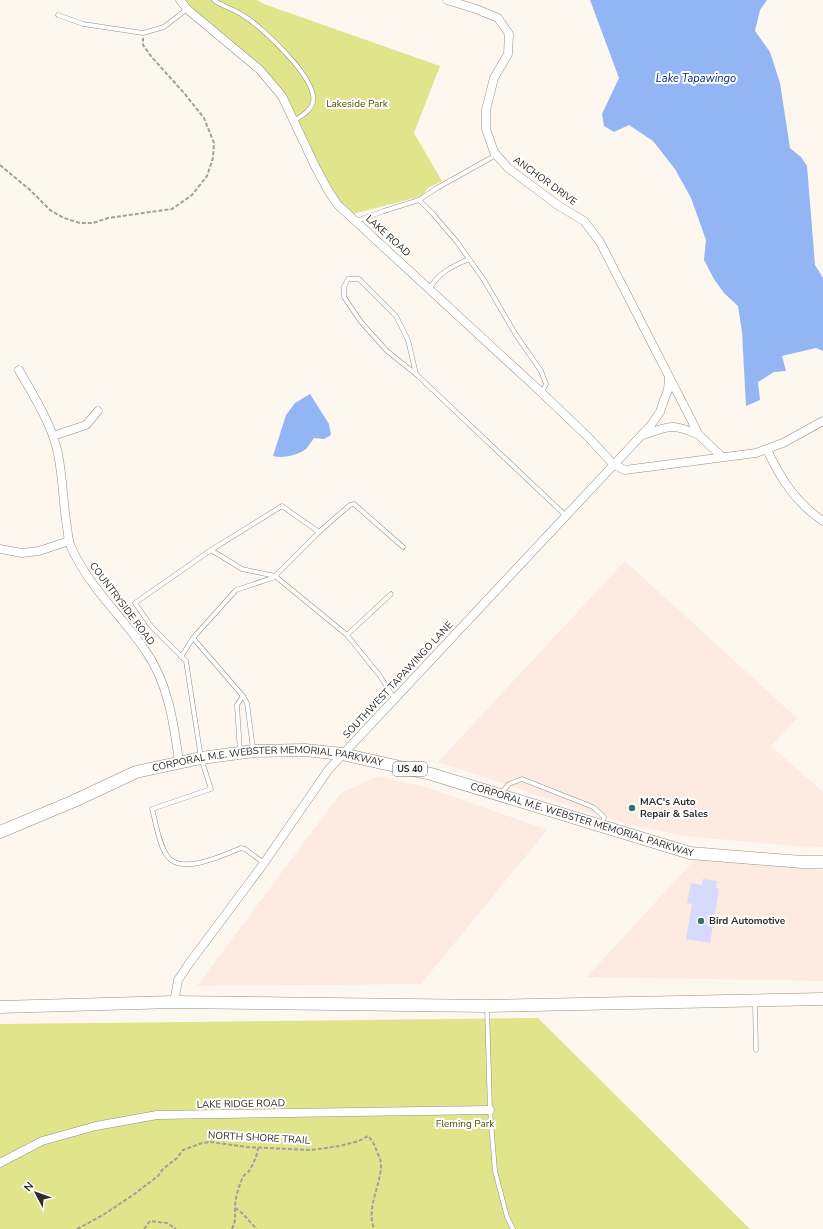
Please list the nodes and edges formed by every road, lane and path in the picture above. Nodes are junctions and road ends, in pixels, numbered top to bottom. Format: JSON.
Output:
{"nodes":[{"id":1,"x":180,"y":0,"type":"edge"},
{"id":2,"x":214,"y":0,"type":"edge"},
{"id":3,"x":447,"y":0,"type":"edge"},
{"id":4,"x":187,"y":9,"type":"junction"},
{"id":5,"x":58,"y":15,"type":"dead end"},
{"id":6,"x":143,"y":33,"type":"junction"},
{"id":7,"x":294,"y":122,"type":"junction"},
{"id":8,"x":497,"y":154,"type":"junction"},
{"id":9,"x":0,"y":165,"type":"edge"},
{"id":10,"x":420,"y":200,"type":"junction"},
{"id":11,"x":356,"y":221,"type":"junction"},
{"id":12,"x":469,"y":259,"type":"junction"},
{"id":13,"x":430,"y":288,"type":"junction"},
{"id":14,"x":19,"y":370,"type":"dead end"},
{"id":15,"x":416,"y":374,"type":"junction"},
{"id":16,"x":669,"y":377,"type":"junction"},
{"id":17,"x":542,"y":393,"type":"junction"},
{"id":18,"x":98,"y":412,"type":"dead end"},
{"id":19,"x":823,"y":421,"type":"edge"},
{"id":20,"x":642,"y":435,"type":"junction"},
{"id":21,"x":699,"y":435,"type":"junction"},
{"id":22,"x":53,"y":436,"type":"junction"},
{"id":23,"x":767,"y":450,"type":"junction"},
{"id":24,"x":722,"y":457,"type":"junction"},
{"id":25,"x":614,"y":465,"type":"junction"},
{"id":26,"x":565,"y":515,"type":"junction"},
{"id":27,"x":823,"y":521,"type":"edge"},
{"id":28,"x":319,"y":532,"type":"junction"},
{"id":29,"x":69,"y":541,"type":"junction"},
{"id":30,"x":403,"y":547,"type":"dead end"},
{"id":31,"x":0,"y":549,"type":"edge"},
{"id":32,"x":211,"y":550,"type":"junction"},
{"id":33,"x":275,"y":576,"type":"junction"},
{"id":34,"x":391,"y":594,"type":"dead end"},
{"id":35,"x":347,"y":635,"type":"junction"},
{"id":36,"x":193,"y":638,"type":"junction"},
{"id":37,"x":181,"y":656,"type":"junction"},
{"id":38,"x":243,"y":696,"type":"junction"},
{"id":39,"x":394,"y":698,"type":"junction"},
{"id":40,"x":254,"y":751,"type":"junction"},
{"id":41,"x":240,"y":753,"type":"junction"},
{"id":42,"x":342,"y":754,"type":"junction"},
{"id":43,"x":201,"y":758,"type":"junction"},
{"id":44,"x":179,"y":762,"type":"junction"},
{"id":45,"x":500,"y":794,"type":"junction"},
{"id":46,"x":603,"y":826,"type":"junction"},
{"id":47,"x":0,"y":832,"type":"edge"},
{"id":48,"x":823,"y":862,"type":"edge"},
{"id":49,"x":264,"y":863,"type":"junction"},
{"id":50,"x":823,"y":999,"type":"edge"},
{"id":51,"x":755,"y":1000,"type":"junction"},
{"id":52,"x":174,"y":1002,"type":"junction"},
{"id":53,"x":487,"y":1006,"type":"junction"},
{"id":54,"x":0,"y":1007,"type":"edge"},
{"id":55,"x":756,"y":1050,"type":"dead end"},
{"id":56,"x":490,"y":1110,"type":"junction"},
{"id":57,"x":258,"y":1148,"type":"junction"},
{"id":58,"x":0,"y":1163,"type":"edge"},
{"id":59,"x":235,"y":1208,"type":"junction"},
{"id":60,"x":77,"y":1229,"type":"edge"},
{"id":61,"x":144,"y":1229,"type":"edge"},
{"id":62,"x":176,"y":1229,"type":"edge"},
{"id":63,"x":232,"y":1229,"type":"edge"},
{"id":64,"x":257,"y":1229,"type":"edge"},
{"id":65,"x":374,"y":1229,"type":"edge"},
{"id":66,"x":513,"y":1229,"type":"edge"}],
"edges":[{"from":1,"to":4,"type":"street","name":"LAKE ROAD"},
{"from":2,"to":7,"type":"lane"},
{"from":3,"to":8,"type":"street","name":"ANCHOR DRIVE"},
{"from":4,"to":6,"type":"lane"},
{"from":4,"to":7,"type":"street","name":"LAKE ROAD"},
{"from":5,"to":6,"type":"lane"},
{"from":6,"to":9,"type":"path"},
{"from":7,"to":11,"type":"street","name":"LAKE ROAD"},
{"from":8,"to":10,"type":"lane"},
{"from":8,"to":16,"type":"street","name":"ANCHOR DRIVE"},
{"from":10,"to":11,"type":"lane"},
{"from":10,"to":12,"type":"lane"},
{"from":11,"to":13,"type":"street","name":"LAKE ROAD"},
{"from":12,"to":13,"type":"lane"},
{"from":12,"to":17,"type":"lane"},
{"from":13,"to":17,"type":"street","name":"LAKE ROAD"},
{"from":14,"to":22,"type":"street","name":"COUNTRYSIDE ROAD"},
{"from":15,"to":15,"type":"lane"},
{"from":15,"to":26,"type":"lane"},
{"from":16,"to":20,"type":"street"},
{"from":16,"to":21,"type":"street","name":"ANCHOR DRIVE"},
{"from":17,"to":25,"type":"street","name":"LAKE ROAD"},
{"from":18,"to":22,"type":"street"},
{"from":19,"to":23,"type":"street"},
{"from":20,"to":21,"type":"street","name":"ANCHOR DRIVE"},
{"from":20,"to":25,"type":"street","name":"SOUTHWEST TAPAWINGO LANE"},
{"from":21,"to":24,"type":"street","name":"ANCHOR DRIVE"},
{"from":22,"to":29,"type":"street","name":"COUNTRYSIDE ROAD"},
{"from":23,"to":24,"type":"street"},
{"from":23,"to":27,"type":"street"},
{"from":24,"to":25,"type":"street"},
{"from":25,"to":26,"type":"street","name":"SOUTHWEST TAPAWINGO LANE"},
{"from":26,"to":39,"type":"street","name":"SOUTHWEST TAPAWINGO LANE"},
{"from":28,"to":30,"type":"lane"},
{"from":28,"to":32,"type":"lane"},
{"from":28,"to":33,"type":"lane"},
{"from":29,"to":31,"type":"street"},
{"from":29,"to":44,"type":"street","name":"COUNTRYSIDE ROAD"},
{"from":32,"to":33,"type":"lane"},
{"from":32,"to":37,"type":"lane"},
{"from":33,"to":35,"type":"lane"},
{"from":33,"to":36,"type":"lane"},
{"from":34,"to":35,"type":"lane"},
{"from":35,"to":39,"type":"lane"},
{"from":36,"to":37,"type":"lane"},
{"from":36,"to":38,"type":"lane"},
{"from":37,"to":43,"type":"lane"},
{"from":38,"to":40,"type":"lane"},
{"from":38,"to":41,"type":"lane"},
{"from":39,"to":42,"type":"street","name":"SOUTHWEST TAPAWINGO LANE"},
{"from":40,"to":41,"type":"main road","name":"CORPORAL M.E. WEBSTER MEMORIAL PARKWAY","number":"US 40"},
{"from":40,"to":42,"type":"main road","name":"CORPORAL M.E. WEBSTER MEMORIAL PARKWAY","number":"US 40"},
{"from":41,"to":43,"type":"main road","name":"CORPORAL M.E. WEBSTER MEMORIAL PARKWAY","number":"US 40"},
{"from":42,"to":45,"type":"main road","name":"CORPORAL M.E. WEBSTER MEMORIAL PARKWAY","number":"US 40"},
{"from":42,"to":49,"type":"street","name":"SOUTHWEST TAPAWINGO LANE"},
{"from":43,"to":44,"type":"main road","name":"CORPORAL M.E. WEBSTER MEMORIAL PARKWAY","number":"US 40"},
{"from":43,"to":49,"type":"lane"},
{"from":44,"to":47,"type":"main road","name":"CORPORAL M.E. WEBSTER MEMORIAL PARKWAY","number":"US 40"},
{"from":45,"to":46,"type":"main road","name":"CORPORAL M.E. WEBSTER MEMORIAL PARKWAY","number":"US 40"},
{"from":45,"to":46,"type":"lane"},
{"from":46,"to":48,"type":"main road","name":"CORPORAL M.E. WEBSTER MEMORIAL PARKWAY","number":"US 40"},
{"from":49,"to":52,"type":"street","name":"SOUTHWEST TAPAWINGO LANE"},
{"from":50,"to":51,"type":"main road"},
{"from":51,"to":53,"type":"main road"},
{"from":51,"to":55,"type":"lane"},
{"from":52,"to":53,"type":"main road"},
{"from":52,"to":54,"type":"main road"},
{"from":53,"to":56,"type":"lane"},
{"from":56,"to":58,"type":"street","name":"LAKE RIDGE ROAD"},
{"from":56,"to":66,"type":"lane"},
{"from":57,"to":59,"type":"path"},
{"from":57,"to":60,"type":"path","name":"NORTH SHORE TRAIL"},
{"from":57,"to":65,"type":"path","name":"NORTH SHORE TRAIL"},
{"from":59,"to":63,"type":"path"},
{"from":59,"to":64,"type":"path"},
{"from":61,"to":62,"type":"path"}]}
